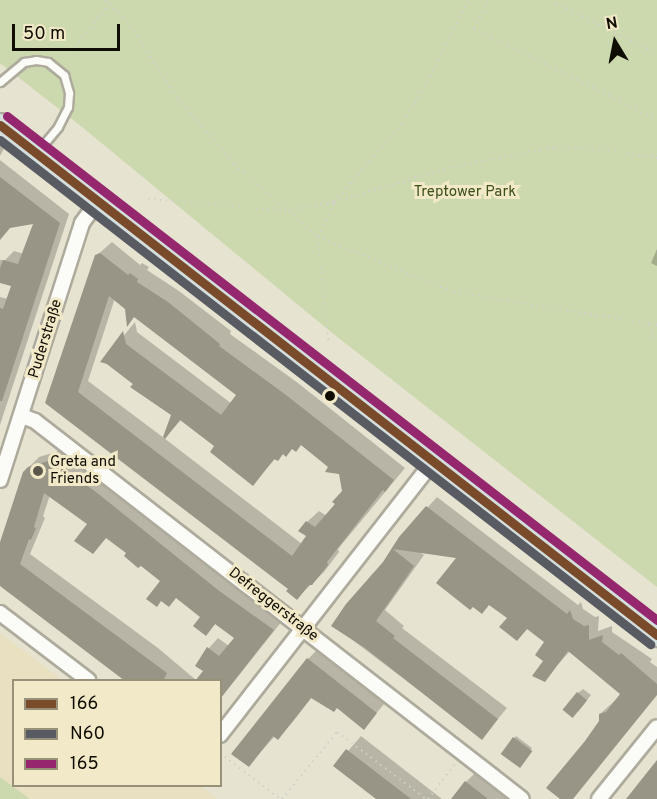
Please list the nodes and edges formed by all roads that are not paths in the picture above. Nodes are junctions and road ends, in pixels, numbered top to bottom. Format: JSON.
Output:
{"nodes":[{"id":1,"x":0,"y":82,"type":"edge"},
{"id":2,"x":0,"y":125,"type":"edge"},
{"id":3,"x":36,"y":153,"type":"junction"},
{"id":4,"x":98,"y":201,"type":"junction"},
{"id":5,"x":22,"y":416,"type":"junction"},
{"id":6,"x":433,"y":461,"type":"junction"},
{"id":7,"x":0,"y":480,"type":"edge"},
{"id":8,"x":0,"y":614,"type":"edge"},
{"id":9,"x":303,"y":628,"type":"junction"},
{"id":10,"x":657,"y":635,"type":"edge"},
{"id":11,"x":85,"y":679,"type":"edge"},
{"id":12,"x":657,"y":727,"type":"edge"},
{"id":13,"x":222,"y":732,"type":"edge"},
{"id":14,"x":522,"y":799,"type":"edge"},
{"id":15,"x":598,"y":799,"type":"edge"}],
"edges":[{"from":1,"to":3,"type":"lane"},
{"from":2,"to":3,"type":"main road"},
{"from":3,"to":4,"type":"main road"},
{"from":4,"to":5,"type":"street","name":"Puderstraße"},
{"from":4,"to":6,"type":"main road"},
{"from":5,"to":7,"type":"street","name":"Puderstraße"},
{"from":5,"to":9,"type":"street","name":"Defreggerstraße"},
{"from":6,"to":9,"type":"street"},
{"from":6,"to":10,"type":"main road"},
{"from":8,"to":11,"type":"street"},
{"from":9,"to":13,"type":"street"},
{"from":9,"to":14,"type":"street","name":"Defreggerstraße"},
{"from":12,"to":15,"type":"street"}]}
